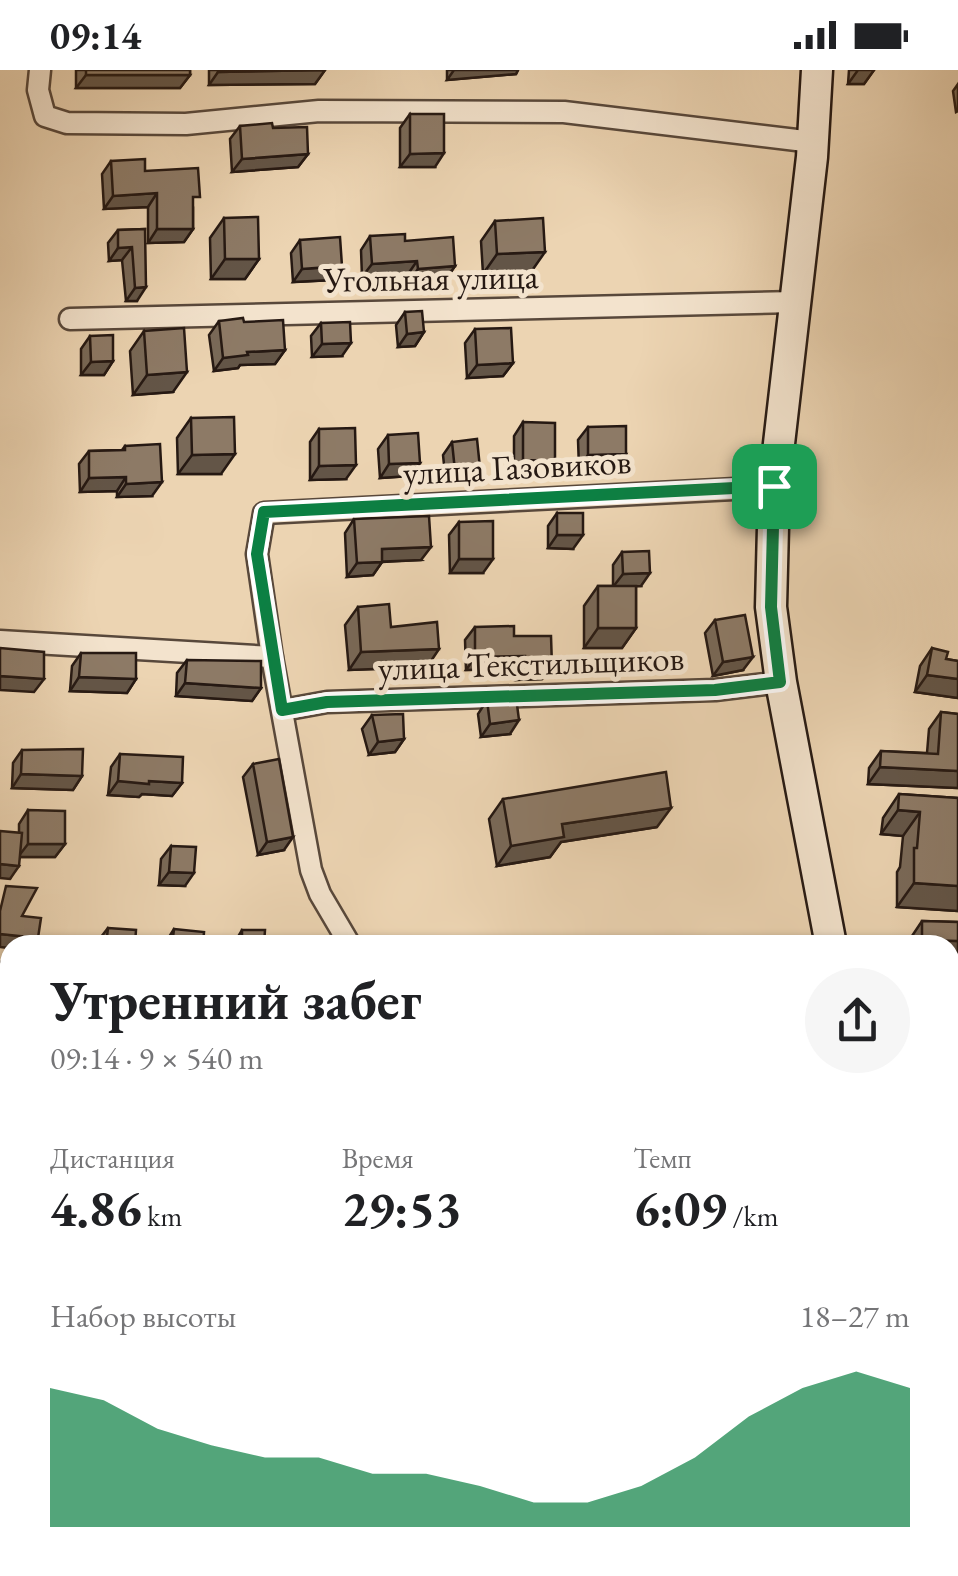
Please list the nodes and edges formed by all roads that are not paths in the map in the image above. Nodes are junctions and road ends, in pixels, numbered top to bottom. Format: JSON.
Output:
{"nodes":[{"id":1,"x":40,"y":70,"type":"edge"},
{"id":2,"x":818,"y":70,"type":"edge"},
{"id":3,"x":813,"y":142,"type":"junction"},
{"id":4,"x":794,"y":302,"type":"junction"},
{"id":5,"x":70,"y":319,"type":"dead end"},
{"id":6,"x":774,"y":486,"type":"junction"},
{"id":7,"x":0,"y":641,"type":"edge"},
{"id":8,"x":272,"y":657,"type":"junction"},
{"id":9,"x":780,"y":682,"type":"junction"},
{"id":10,"x":282,"y":710,"type":"junction"},
{"id":11,"x":344,"y":935,"type":"edge"},
{"id":12,"x":829,"y":935,"type":"edge"}],
"edges":[{"from":1,"to":3,"type":"street"},
{"from":2,"to":3,"type":"street"},
{"from":3,"to":4,"type":"street"},
{"from":4,"to":5,"type":"street","name":"Угольная улица"},
{"from":4,"to":6,"type":"street"},
{"from":6,"to":8,"type":"street","name":"улица Газовиков"},
{"from":6,"to":9,"type":"street"},
{"from":7,"to":8,"type":"street"},
{"from":8,"to":10,"type":"street"},
{"from":9,"to":10,"type":"street","name":"улица Текстильщиков"},
{"from":9,"to":12,"type":"street"},
{"from":10,"to":11,"type":"street"}]}
